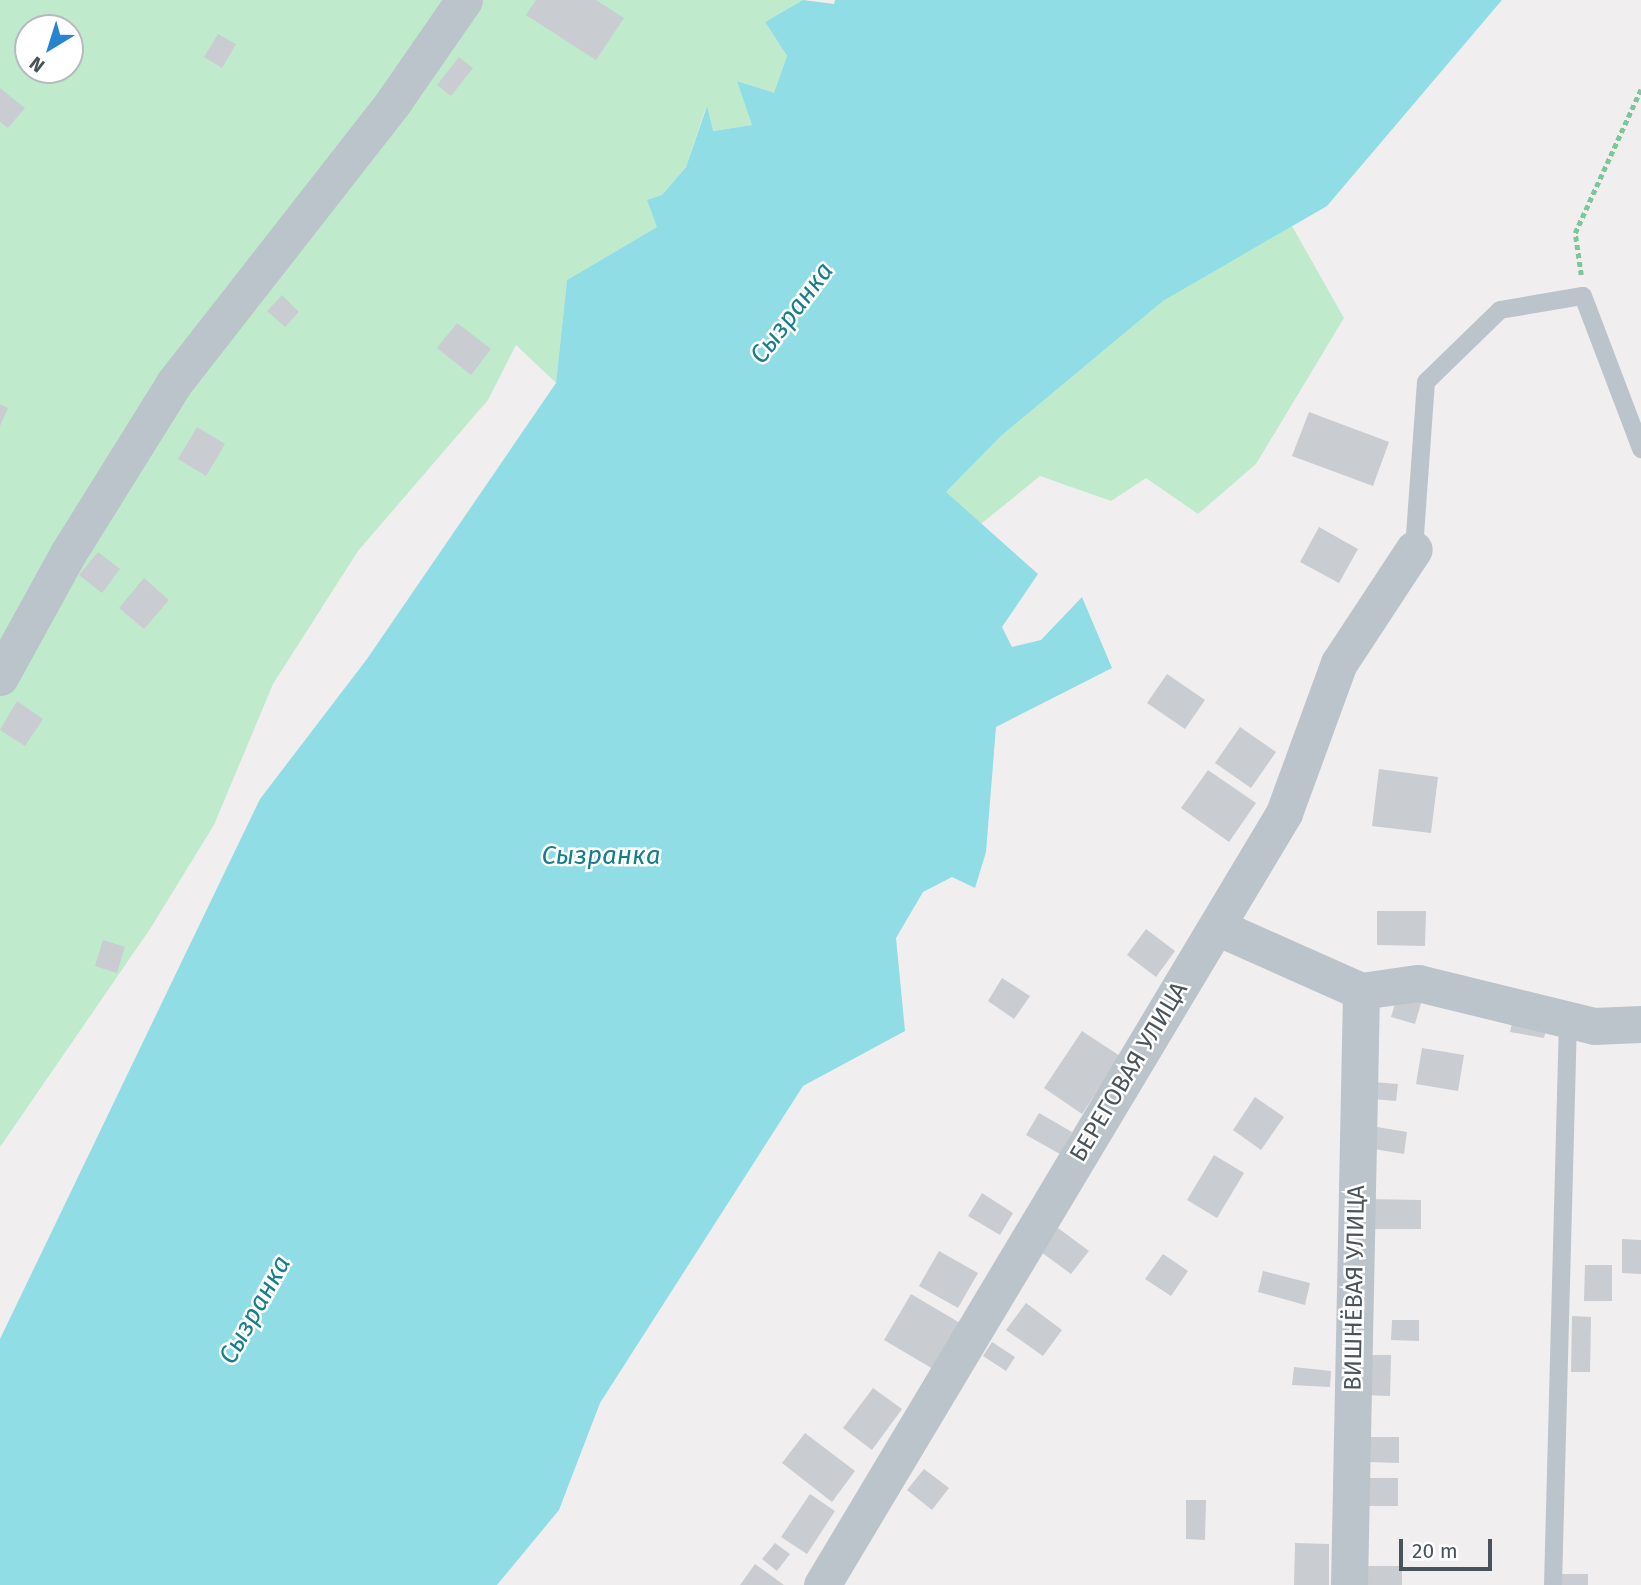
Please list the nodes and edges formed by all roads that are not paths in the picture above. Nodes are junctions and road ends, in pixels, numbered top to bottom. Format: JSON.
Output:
{"nodes":[{"id":1,"x":464,"y":0,"type":"edge"},
{"id":2,"x":1641,"y":449,"type":"edge"},
{"id":3,"x":1414,"y":549,"type":"joint"},
{"id":4,"x":0,"y":677,"type":"edge"},
{"id":5,"x":1217,"y":927,"type":"junction"},
{"id":6,"x":1361,"y":991,"type":"junction"},
{"id":7,"x":1568,"y":1018,"type":"junction"},
{"id":8,"x":1641,"y":1024,"type":"edge"},
{"id":9,"x":821,"y":1585,"type":"edge"},
{"id":10,"x":1349,"y":1585,"type":"edge"},
{"id":11,"x":1553,"y":1585,"type":"edge"}],
"edges":[{"from":1,"to":4,"type":"street"},
{"from":2,"to":3,"type":"lane"},
{"from":3,"to":5,"type":"street","name":"БЕРЕГОВАЯ УЛИЦА"},
{"from":5,"to":6,"type":"street"},
{"from":5,"to":9,"type":"street","name":"БЕРЕГОВАЯ УЛИЦА"},
{"from":6,"to":7,"type":"street"},
{"from":6,"to":10,"type":"street","name":"ВИШНЁВАЯ УЛИЦА"},
{"from":7,"to":8,"type":"street"},
{"from":7,"to":11,"type":"lane"}]}
